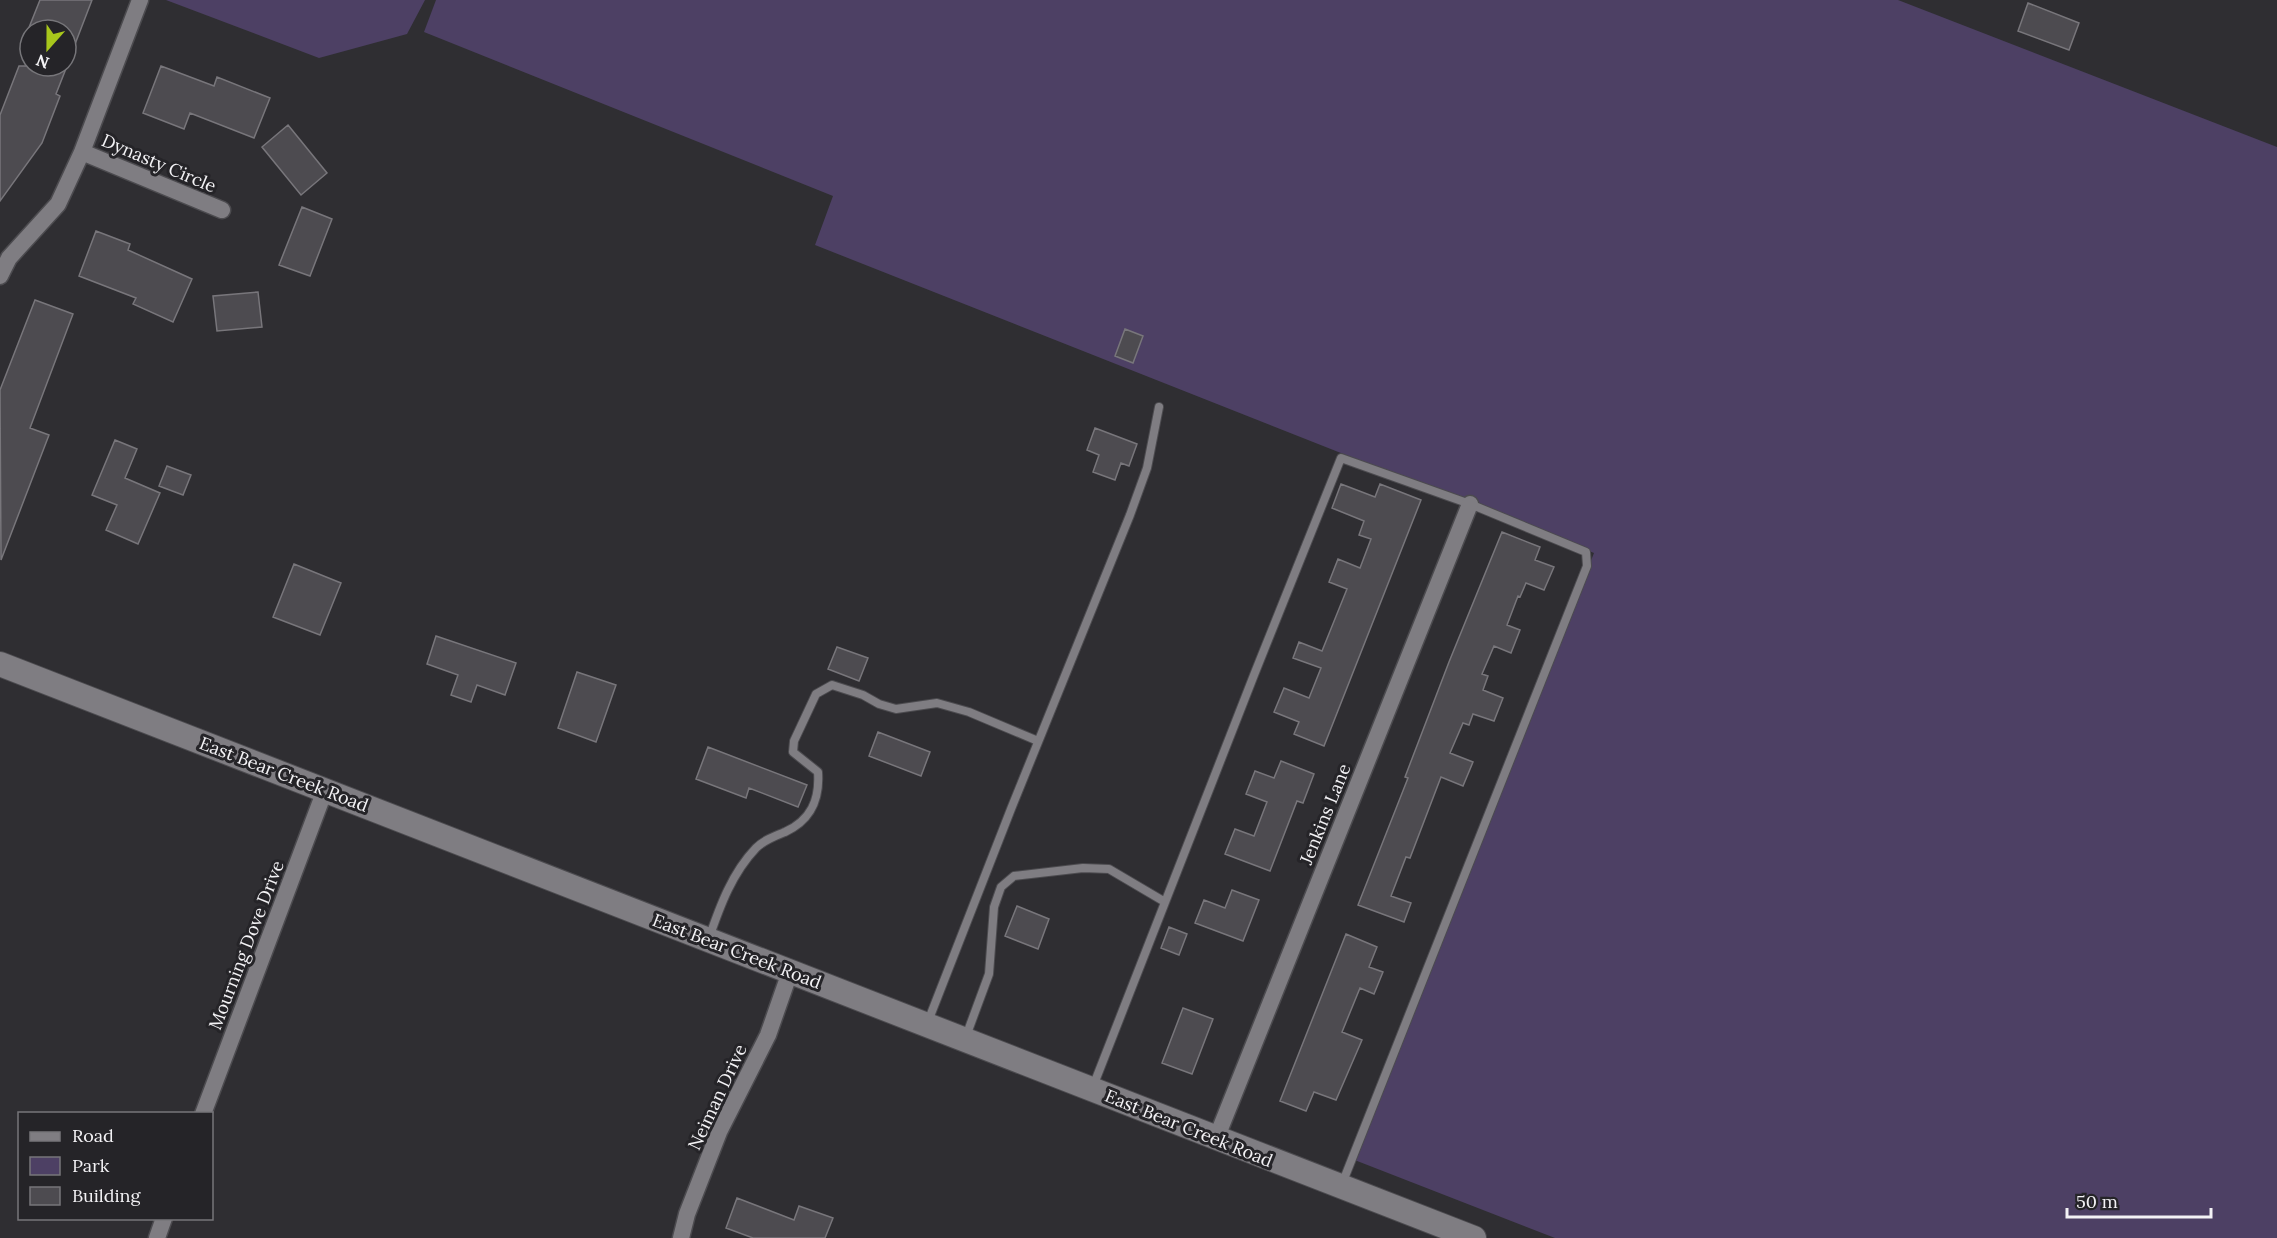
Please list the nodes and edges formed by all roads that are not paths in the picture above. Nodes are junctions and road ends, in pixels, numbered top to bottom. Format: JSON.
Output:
{"nodes":[{"id":1,"x":140,"y":0,"type":"edge"},
{"id":2,"x":82,"y":152,"type":"junction"},
{"id":3,"x":222,"y":210,"type":"dead end"},
{"id":4,"x":0,"y":276,"type":"edge"},
{"id":5,"x":1159,"y":407,"type":"dead end"},
{"id":6,"x":1470,"y":504,"type":"junction"},
{"id":7,"x":0,"y":664,"type":"edge"},
{"id":8,"x":1038,"y":741,"type":"junction"},
{"id":9,"x":325,"y":790,"type":"junction"},
{"id":10,"x":1165,"y":902,"type":"junction"},
{"id":11,"x":709,"y":940,"type":"junction"},
{"id":12,"x":790,"y":972,"type":"junction"},
{"id":13,"x":927,"y":1025,"type":"junction"},
{"id":14,"x":965,"y":1039,"type":"junction"},
{"id":15,"x":1092,"y":1089,"type":"junction"},
{"id":16,"x":203,"y":1112,"type":"edge"},
{"id":17,"x":1216,"y":1138,"type":"junction"},
{"id":18,"x":1341,"y":1188,"type":"junction"},
{"id":19,"x":163,"y":1220,"type":"edge"},
{"id":20,"x":157,"y":1238,"type":"edge"},
{"id":21,"x":681,"y":1238,"type":"edge"},
{"id":22,"x":1474,"y":1238,"type":"edge"}],
"edges":[{"from":1,"to":2,"type":"street"},
{"from":2,"to":3,"type":"street","name":"Dynasty Circle"},
{"from":2,"to":4,"type":"street"},
{"from":5,"to":8,"type":"lane"},
{"from":6,"to":10,"type":"lane"},
{"from":6,"to":17,"type":"street","name":"Jenkins Lane"},
{"from":6,"to":18,"type":"lane"},
{"from":7,"to":9,"type":"main road","name":"East Bear Creek Road"},
{"from":8,"to":11,"type":"lane"},
{"from":8,"to":13,"type":"lane"},
{"from":9,"to":11,"type":"main road","name":"East Bear Creek Road"},
{"from":9,"to":16,"type":"street","name":"Mourning Dove Drive"},
{"from":10,"to":14,"type":"lane"},
{"from":10,"to":15,"type":"lane"},
{"from":11,"to":12,"type":"main road","name":"East Bear Creek Road"},
{"from":12,"to":13,"type":"main road","name":"East Bear Creek Road"},
{"from":12,"to":21,"type":"street","name":"Neiman Drive"},
{"from":13,"to":14,"type":"main road","name":"East Bear Creek Road"},
{"from":14,"to":15,"type":"main road","name":"East Bear Creek Road"},
{"from":15,"to":17,"type":"main road","name":"East Bear Creek Road"},
{"from":17,"to":18,"type":"main road","name":"East Bear Creek Road"},
{"from":18,"to":22,"type":"main road","name":"East Bear Creek Road"},
{"from":19,"to":20,"type":"street"}]}
